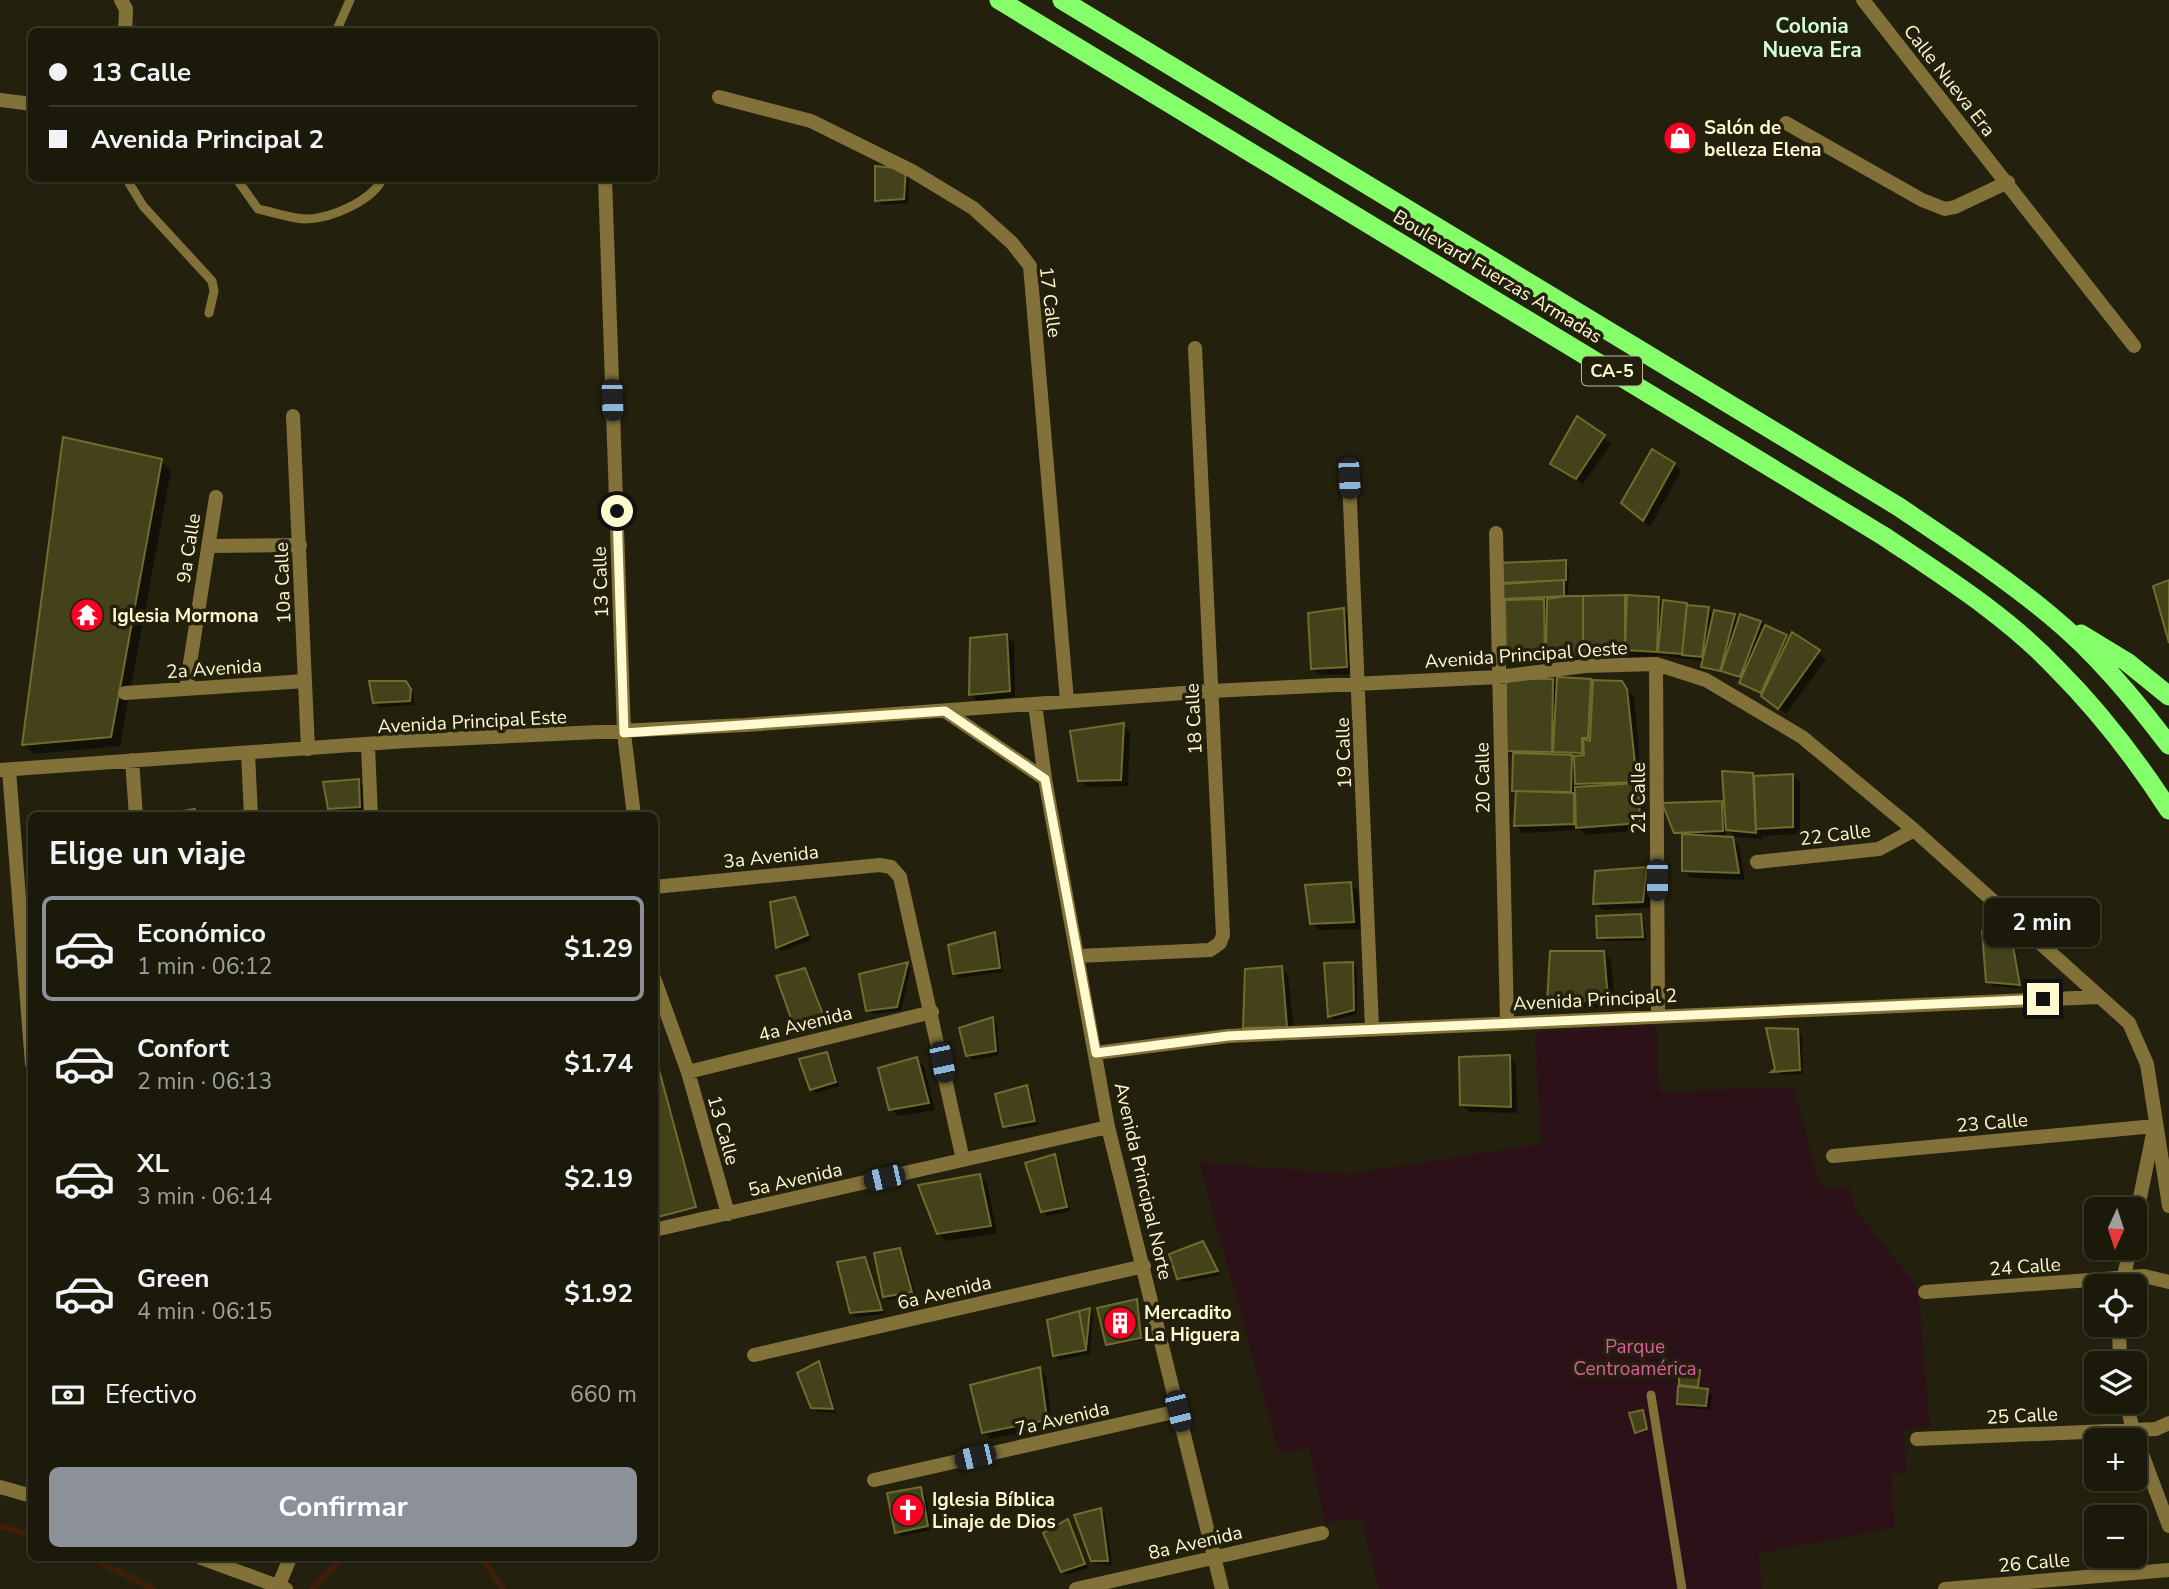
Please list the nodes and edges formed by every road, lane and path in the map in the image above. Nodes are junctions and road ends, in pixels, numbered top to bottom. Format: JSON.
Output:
{"nodes":[{"id":1,"x":121,"y":0,"type":"edge"},
{"id":2,"x":350,"y":0,"type":"edge"},
{"id":3,"x":999,"y":0,"type":"edge"},
{"id":4,"x":1062,"y":0,"type":"edge"},
{"id":5,"x":1863,"y":0,"type":"edge"},
{"id":6,"x":125,"y":28,"type":"edge"},
{"id":7,"x":338,"y":28,"type":"edge"},
{"id":8,"x":719,"y":97,"type":"dead end"},
{"id":9,"x":0,"y":100,"type":"edge"},
{"id":10,"x":28,"y":104,"type":"edge"},
{"id":11,"x":1786,"y":123,"type":"dead end"},
{"id":12,"x":128,"y":182,"type":"edge"},
{"id":13,"x":239,"y":182,"type":"edge"},
{"id":14,"x":381,"y":182,"type":"edge"},
{"id":15,"x":605,"y":182,"type":"edge"},
{"id":16,"x":2008,"y":182,"type":"junction"},
{"id":17,"x":209,"y":313,"type":"dead end"},
{"id":18,"x":2134,"y":346,"type":"dead end"},
{"id":19,"x":1195,"y":348,"type":"dead end"},
{"id":20,"x":293,"y":415,"type":"dead end"},
{"id":21,"x":1349,"y":478,"type":"dead end"},
{"id":22,"x":216,"y":497,"type":"dead end"},
{"id":23,"x":1496,"y":533,"type":"dead end"},
{"id":24,"x":300,"y":545,"type":"junction"},
{"id":25,"x":208,"y":546,"type":"junction"},
{"id":26,"x":2053,"y":617,"type":"junction"},
{"id":27,"x":1656,"y":664,"type":"junction"},
{"id":28,"x":1499,"y":677,"type":"junction"},
{"id":29,"x":305,"y":681,"type":"junction"},
{"id":30,"x":1360,"y":685,"type":"junction"},
{"id":31,"x":186,"y":689,"type":"junction"},
{"id":32,"x":1211,"y":691,"type":"junction"},
{"id":33,"x":125,"y":693,"type":"dead end"},
{"id":34,"x":2169,"y":696,"type":"edge"},
{"id":35,"x":1067,"y":701,"type":"junction"},
{"id":36,"x":1035,"y":704,"type":"junction"},
{"id":37,"x":945,"y":711,"type":"junction"},
{"id":38,"x":624,"y":733,"type":"junction"},
{"id":39,"x":2169,"y":745,"type":"edge"},
{"id":40,"x":368,"y":746,"type":"junction"},
{"id":41,"x":308,"y":749,"type":"junction"},
{"id":42,"x":247,"y":753,"type":"junction"},
{"id":43,"x":132,"y":760,"type":"junction"},
{"id":44,"x":5,"y":770,"type":"edge"},
{"id":45,"x":1045,"y":779,"type":"junction"},
{"id":46,"x":2169,"y":810,"type":"edge"},
{"id":47,"x":136,"y":812,"type":"edge"},
{"id":48,"x":251,"y":812,"type":"edge"},
{"id":49,"x":372,"y":812,"type":"edge"},
{"id":50,"x":634,"y":812,"type":"edge"},
{"id":51,"x":1914,"y":830,"type":"junction"},
{"id":52,"x":1757,"y":862,"type":"dead end"},
{"id":53,"x":658,"y":887,"type":"edge"},
{"id":54,"x":1078,"y":956,"type":"junction"},
{"id":55,"x":2098,"y":997,"type":"junction"},
{"id":56,"x":658,"y":999,"type":"edge"},
{"id":57,"x":932,"y":1012,"type":"junction"},
{"id":58,"x":1658,"y":1015,"type":"junction"},
{"id":59,"x":28,"y":1020,"type":"edge"},
{"id":60,"x":1507,"y":1022,"type":"junction"},
{"id":61,"x":1372,"y":1028,"type":"junction"},
{"id":62,"x":1096,"y":1053,"type":"junction"},
{"id":63,"x":688,"y":1072,"type":"junction"},
{"id":64,"x":2155,"y":1126,"type":"junction"},
{"id":65,"x":1108,"y":1127,"type":"junction"},
{"id":66,"x":1833,"y":1156,"type":"dead end"},
{"id":67,"x":963,"y":1160,"type":"junction"},
{"id":68,"x":2140,"y":1197,"type":"edge"},
{"id":69,"x":2169,"y":1206,"type":"edge"},
{"id":70,"x":728,"y":1214,"type":"junction"},
{"id":71,"x":658,"y":1229,"type":"edge"},
{"id":72,"x":1144,"y":1266,"type":"junction"},
{"id":73,"x":2147,"y":1277,"type":"edge"},
{"id":74,"x":2169,"y":1282,"type":"edge"},
{"id":75,"x":2084,"y":1285,"type":"edge"},
{"id":76,"x":1925,"y":1292,"type":"dead end"},
{"id":77,"x":754,"y":1356,"type":"dead end"},
{"id":78,"x":1651,"y":1395,"type":"dead end"},
{"id":79,"x":1178,"y":1411,"type":"junction"},
{"id":80,"x":2169,"y":1423,"type":"edge"},
{"id":81,"x":2147,"y":1429,"type":"edge"},
{"id":82,"x":2084,"y":1432,"type":"edge"},
{"id":83,"x":1917,"y":1440,"type":"dead end"},
{"id":84,"x":2147,"y":1467,"type":"edge"},
{"id":85,"x":874,"y":1480,"type":"dead end"},
{"id":86,"x":0,"y":1487,"type":"edge"},
{"id":87,"x":28,"y":1495,"type":"edge"},
{"id":88,"x":2169,"y":1526,"type":"edge"},
{"id":89,"x":1322,"y":1533,"type":"dead end"},
{"id":90,"x":1214,"y":1558,"type":"junction"},
{"id":91,"x":209,"y":1561,"type":"edge"},
{"id":92,"x":289,"y":1561,"type":"edge"},
{"id":93,"x":2169,"y":1570,"type":"edge"},
{"id":94,"x":282,"y":1588,"type":"edge"},
{"id":95,"x":1076,"y":1589,"type":"edge"},
{"id":96,"x":1222,"y":1589,"type":"edge"},
{"id":97,"x":1682,"y":1589,"type":"edge"},
{"id":98,"x":1945,"y":1589,"type":"edge"}],
"edges":[{"from":1,"to":6,"type":"street"},
{"from":2,"to":7,"type":"lane"},
{"from":3,"to":46,"type":"highway","name":"Boulevard Fuerzas Armadas","number":"CA-5"},
{"from":4,"to":26,"type":"highway","name":"Boulevard Fuerzas Armadas","number":"CA-5"},
{"from":5,"to":16,"type":"street","name":"Calle Nueva Era"},
{"from":8,"to":35,"type":"street","name":"17 Calle"},
{"from":9,"to":10,"type":"street"},
{"from":11,"to":16,"type":"street"},
{"from":12,"to":17,"type":"lane"},
{"from":13,"to":14,"type":"lane"},
{"from":15,"to":38,"type":"street","name":"13 Calle"},
{"from":16,"to":18,"type":"street","name":"Calle Nueva Era"},
{"from":19,"to":32,"type":"street","name":"18 Calle"},
{"from":20,"to":24,"type":"street","name":"10a Calle"},
{"from":21,"to":30,"type":"street","name":"19 Calle"},
{"from":22,"to":25,"type":"street","name":"9a Calle"},
{"from":23,"to":28,"type":"street","name":"20 Calle"},
{"from":24,"to":25,"type":"street"},
{"from":24,"to":29,"type":"street","name":"10a Calle"},
{"from":25,"to":31,"type":"street","name":"9a Calle"},
{"from":26,"to":34,"type":"highway"},
{"from":26,"to":39,"type":"highway","name":"Boulevard Fuerzas Armadas","number":"CA-5"},
{"from":27,"to":28,"type":"street","name":"Avenida Principal Oeste"},
{"from":27,"to":51,"type":"street","name":"Avenida Principal Oeste"},
{"from":27,"to":58,"type":"street","name":"21 Calle"},
{"from":28,"to":30,"type":"street","name":"Avenida Principal Oeste"},
{"from":28,"to":60,"type":"street","name":"20 Calle"},
{"from":29,"to":31,"type":"street","name":"2a Avenida"},
{"from":29,"to":41,"type":"street","name":"10a Calle"},
{"from":30,"to":32,"type":"street","name":"Avenida Principal Oeste"},
{"from":30,"to":61,"type":"street","name":"19 Calle"},
{"from":31,"to":33,"type":"street","name":"2a Avenida"},
{"from":32,"to":35,"type":"street","name":"Avenida Principal Oeste"},
{"from":32,"to":54,"type":"street","name":"18 Calle"},
{"from":35,"to":36,"type":"street","name":"Avenida Principal Oeste"},
{"from":36,"to":37,"type":"street","name":"Avenida Principal Oeste"},
{"from":36,"to":45,"type":"street","name":"Avenida Principal Norte"},
{"from":37,"to":38,"type":"street","name":"Avenida Principal Este"},
{"from":37,"to":45,"type":"street"},
{"from":38,"to":40,"type":"street","name":"Avenida Principal Este"},
{"from":38,"to":50,"type":"street","name":"13 Calle"},
{"from":40,"to":41,"type":"street","name":"Avenida Principal Este"},
{"from":40,"to":49,"type":"street"},
{"from":41,"to":42,"type":"street","name":"Avenida Principal Este"},
{"from":42,"to":43,"type":"street","name":"Avenida Principal Este"},
{"from":42,"to":48,"type":"street"},
{"from":43,"to":44,"type":"street","name":"Avenida Principal Este"},
{"from":43,"to":47,"type":"street"},
{"from":44,"to":59,"type":"street"},
{"from":45,"to":54,"type":"street","name":"Avenida Principal Norte"},
{"from":51,"to":52,"type":"street","name":"22 Calle"},
{"from":51,"to":55,"type":"street","name":"Avenida Principal Oeste"},
{"from":53,"to":57,"type":"street","name":"3a Avenida"},
{"from":54,"to":62,"type":"street","name":"Avenida Principal Norte"},
{"from":55,"to":58,"type":"street","name":"Avenida Principal 2"},
{"from":55,"to":64,"type":"street","name":"Avenida Principal Oeste"},
{"from":56,"to":63,"type":"street","name":"13 Calle"},
{"from":57,"to":63,"type":"street","name":"4a Avenida"},
{"from":57,"to":67,"type":"street"},
{"from":58,"to":60,"type":"street","name":"Avenida Principal 2"},
{"from":60,"to":61,"type":"street","name":"Avenida Principal 2"},
{"from":61,"to":62,"type":"street","name":"Avenida Principal 2"},
{"from":62,"to":65,"type":"street","name":"Avenida Principal Norte"},
{"from":63,"to":70,"type":"street","name":"13 Calle"},
{"from":64,"to":66,"type":"street","name":"23 Calle"},
{"from":64,"to":68,"type":"street","name":"Avenida Principal Oeste"},
{"from":64,"to":69,"type":"street","name":"Avenida Principal Oeste"},
{"from":65,"to":67,"type":"street","name":"5a Avenida"},
{"from":65,"to":72,"type":"street","name":"Avenida Principal Norte"},
{"from":67,"to":70,"type":"street","name":"5a Avenida"},
{"from":70,"to":71,"type":"street","name":"5a Avenida"},
{"from":72,"to":77,"type":"street","name":"6a Avenida"},
{"from":72,"to":79,"type":"street","name":"Avenida Principal Norte"},
{"from":73,"to":74,"type":"street","name":"24 Calle"},
{"from":75,"to":76,"type":"street","name":"24 Calle"},
{"from":78,"to":97,"type":"lane"},
{"from":79,"to":85,"type":"street","name":"7a Avenida"},
{"from":79,"to":90,"type":"street","name":"Avenida Principal Norte"},
{"from":80,"to":81,"type":"street","name":"25 Calle"},
{"from":82,"to":83,"type":"street","name":"25 Calle"},
{"from":84,"to":88,"type":"street"},
{"from":86,"to":87,"type":"street"},
{"from":89,"to":90,"type":"street","name":"8a Avenida"},
{"from":90,"to":95,"type":"street","name":"8a Avenida"},
{"from":90,"to":96,"type":"street","name":"Avenida Principal Norte"},
{"from":91,"to":94,"type":"street"},
{"from":92,"to":94,"type":"street"},
{"from":93,"to":98,"type":"street","name":"26 Calle"}]}
